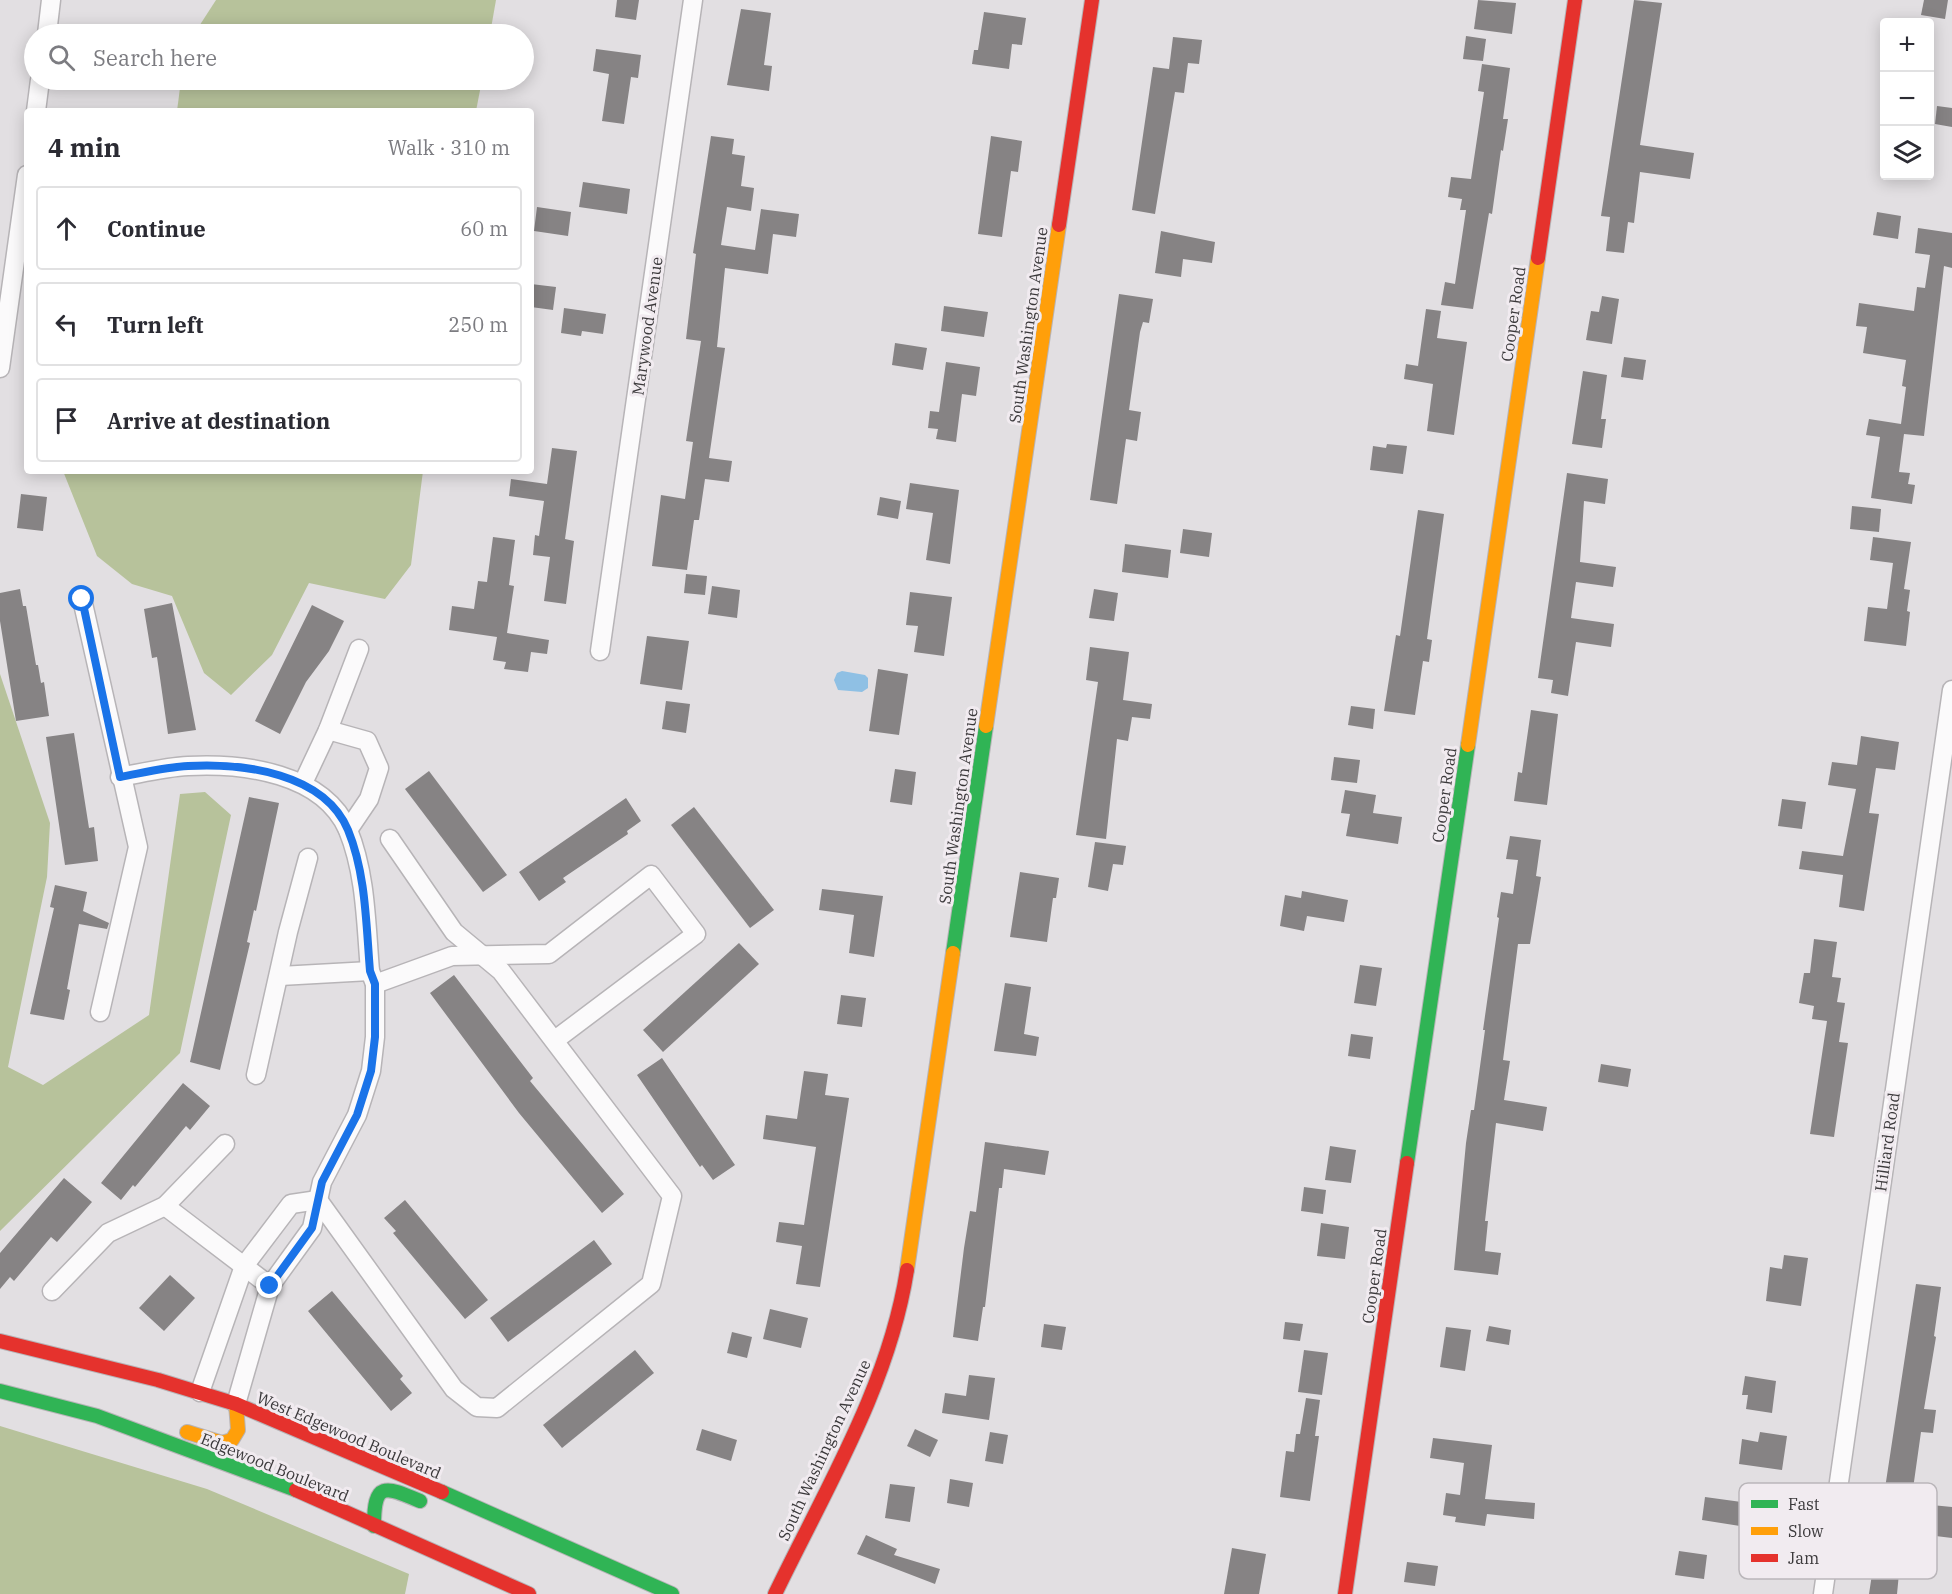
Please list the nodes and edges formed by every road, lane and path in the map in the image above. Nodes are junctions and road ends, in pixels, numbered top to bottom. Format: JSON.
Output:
{"nodes":[{"id":1,"x":51,"y":0,"type":"edge"},
{"id":2,"x":693,"y":0,"type":"edge"},
{"id":3,"x":1092,"y":0,"type":"edge"},
{"id":4,"x":1575,"y":0,"type":"edge"},
{"id":5,"x":48,"y":24,"type":"edge"},
{"id":6,"x":39,"y":90,"type":"edge"},
{"id":7,"x":36,"y":108,"type":"edge"},
{"id":8,"x":24,"y":197,"type":"edge"},
{"id":9,"x":0,"y":369,"type":"edge"},
{"id":10,"x":82,"y":599,"type":"dead end"},
{"id":11,"x":359,"y":649,"type":"dead end"},
{"id":12,"x":600,"y":651,"type":"dead end"},
{"id":13,"x":1952,"y":690,"type":"edge"},
{"id":14,"x":328,"y":730,"type":"junction"},
{"id":15,"x":120,"y":777,"type":"junction"},
{"id":16,"x":303,"y":783,"type":"junction"},
{"id":17,"x":348,"y":830,"type":"junction"},
{"id":18,"x":390,"y":839,"type":"dead end"},
{"id":19,"x":308,"y":858,"type":"dead end"},
{"id":20,"x":480,"y":953,"type":"junction"},
{"id":21,"x":280,"y":976,"type":"junction"},
{"id":22,"x":372,"y":977,"type":"junction"},
{"id":23,"x":100,"y":1012,"type":"dead end"},
{"id":24,"x":555,"y":1040,"type":"junction"},
{"id":25,"x":256,"y":1075,"type":"dead end"},
{"id":26,"x":225,"y":1144,"type":"dead end"},
{"id":27,"x":318,"y":1200,"type":"junction"},
{"id":28,"x":165,"y":1206,"type":"junction"},
{"id":29,"x":244,"y":1266,"type":"junction"},
{"id":30,"x":270,"y":1286,"type":"junction"},
{"id":31,"x":52,"y":1291,"type":"dead end"},
{"id":32,"x":4,"y":1345,"type":"edge"},
{"id":33,"x":0,"y":1391,"type":"edge"},
{"id":34,"x":200,"y":1392,"type":"junction"},
{"id":35,"x":236,"y":1404,"type":"junction"},
{"id":36,"x":97,"y":1416,"type":"junction"},
{"id":37,"x":155,"y":1422,"type":"dead end"},
{"id":38,"x":177,"y":1429,"type":"dead end"},
{"id":39,"x":1839,"y":1483,"type":"edge"},
{"id":40,"x":433,"y":1507,"type":"dead end"},
{"id":41,"x":374,"y":1526,"type":"junction"},
{"id":42,"x":507,"y":1535,"type":"dead end"},
{"id":43,"x":537,"y":1536,"type":"junction"},
{"id":44,"x":1825,"y":1579,"type":"edge"},
{"id":45,"x":529,"y":1594,"type":"edge"},
{"id":46,"x":672,"y":1594,"type":"edge"},
{"id":47,"x":775,"y":1594,"type":"edge"},
{"id":48,"x":1345,"y":1594,"type":"edge"},
{"id":49,"x":1823,"y":1594,"type":"edge"}],
"edges":[{"from":1,"to":5,"type":"street"},
{"from":2,"to":12,"type":"street","name":"Marywood Avenue"},
{"from":3,"to":47,"type":"street","name":"South Washington Avenue"},
{"from":4,"to":48,"type":"street","name":"Cooper Road"},
{"from":6,"to":7,"type":"street"},
{"from":8,"to":9,"type":"street"},
{"from":10,"to":15,"type":"street"},
{"from":11,"to":14,"type":"street"},
{"from":13,"to":39,"type":"street","name":"Hilliard Road"},
{"from":14,"to":16,"type":"street"},
{"from":14,"to":17,"type":"street"},
{"from":15,"to":16,"type":"street"},
{"from":15,"to":23,"type":"street"},
{"from":16,"to":17,"type":"street"},
{"from":17,"to":22,"type":"street"},
{"from":18,"to":20,"type":"street"},
{"from":19,"to":21,"type":"street"},
{"from":20,"to":22,"type":"street"},
{"from":20,"to":24,"type":"street"},
{"from":20,"to":24,"type":"street"},
{"from":21,"to":22,"type":"street"},
{"from":21,"to":25,"type":"street"},
{"from":22,"to":27,"type":"street"},
{"from":24,"to":27,"type":"street"},
{"from":26,"to":28,"type":"street"},
{"from":27,"to":29,"type":"street"},
{"from":27,"to":30,"type":"street"},
{"from":28,"to":29,"type":"street"},
{"from":28,"to":31,"type":"street"},
{"from":29,"to":30,"type":"street"},
{"from":29,"to":34,"type":"street"},
{"from":30,"to":35,"type":"street"},
{"from":32,"to":34,"type":"street","name":"West Edgewood Boulevard"},
{"from":33,"to":36,"type":"street","name":"Edgewood Boulevard"},
{"from":34,"to":35,"type":"street","name":"West Edgewood Boulevard"},
{"from":35,"to":38,"type":"street"},
{"from":35,"to":43,"type":"street","name":"West Edgewood Boulevard"},
{"from":36,"to":37,"type":"street"},
{"from":36,"to":41,"type":"street","name":"Edgewood Boulevard"},
{"from":40,"to":41,"type":"street"},
{"from":41,"to":45,"type":"street","name":"Edgewood Boulevard"},
{"from":42,"to":43,"type":"street"},
{"from":43,"to":46,"type":"street","name":"West Edgewood Boulevard"},
{"from":44,"to":49,"type":"street","name":"Hilliard Road"}]}
